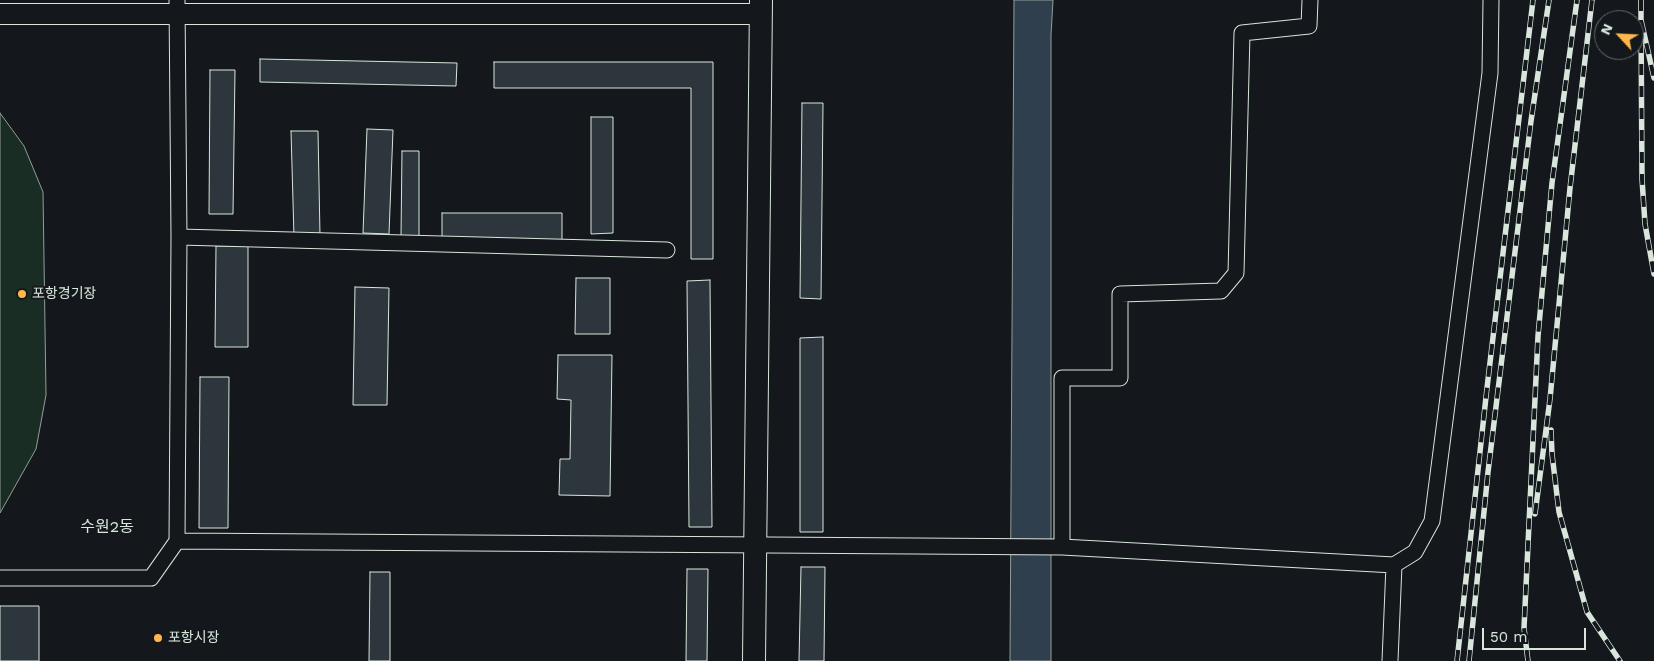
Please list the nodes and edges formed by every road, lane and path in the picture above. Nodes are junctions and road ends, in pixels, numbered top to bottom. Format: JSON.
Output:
{"nodes":[{"id":1,"x":1310,"y":0,"type":"edge"},
{"id":2,"x":1491,"y":0,"type":"edge"},
{"id":3,"x":177,"y":7,"type":"edge"},
{"id":4,"x":761,"y":7,"type":"edge"},
{"id":5,"x":0,"y":14,"type":"edge"},
{"id":6,"x":179,"y":236,"type":"junction"},
{"id":7,"x":667,"y":250,"type":"dead end"},
{"id":8,"x":177,"y":541,"type":"junction"},
{"id":9,"x":755,"y":544,"type":"junction"},
{"id":10,"x":1062,"y":547,"type":"junction"},
{"id":11,"x":1394,"y":565,"type":"junction"},
{"id":12,"x":0,"y":578,"type":"edge"},
{"id":13,"x":754,"y":661,"type":"edge"},
{"id":14,"x":1390,"y":661,"type":"edge"}],
"edges":[{"from":1,"to":10,"type":"street"},
{"from":2,"to":11,"type":"street"},
{"from":3,"to":4,"type":"main road"},
{"from":3,"to":5,"type":"main road"},
{"from":3,"to":6,"type":"street"},
{"from":4,"to":9,"type":"highway"},
{"from":6,"to":7,"type":"street"},
{"from":6,"to":8,"type":"street"},
{"from":8,"to":9,"type":"street"},
{"from":8,"to":12,"type":"street"},
{"from":9,"to":10,"type":"street"},
{"from":9,"to":13,"type":"highway"},
{"from":10,"to":11,"type":"street"},
{"from":11,"to":14,"type":"street"}]}
